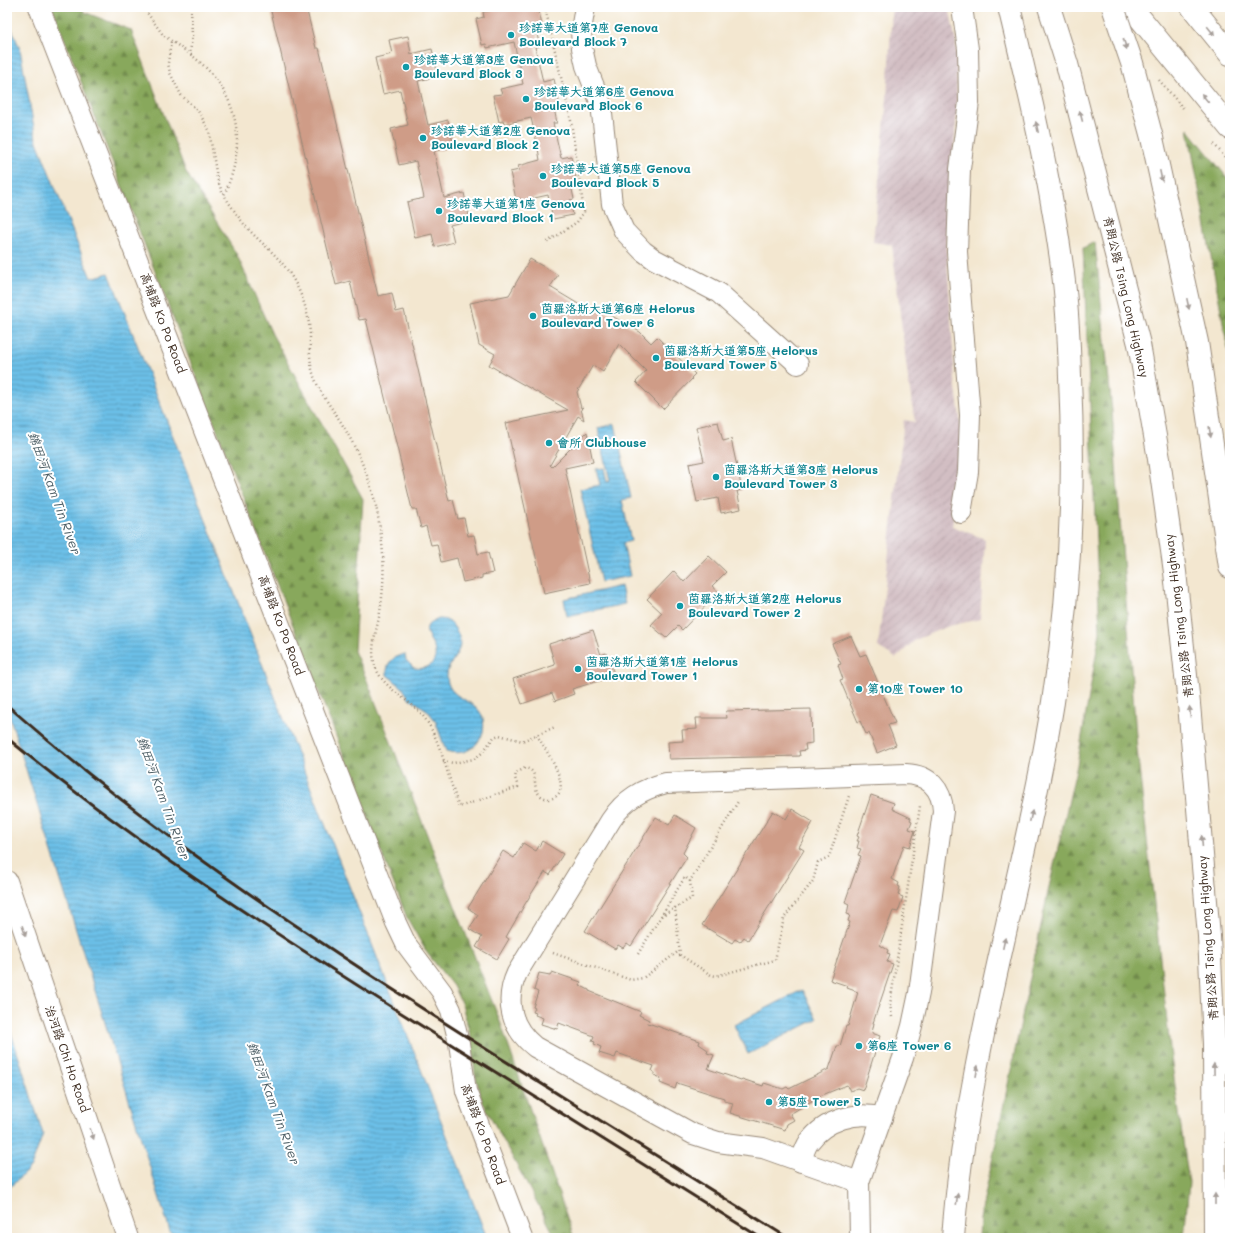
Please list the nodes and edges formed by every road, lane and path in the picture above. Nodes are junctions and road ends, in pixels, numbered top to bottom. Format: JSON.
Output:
{"nodes":[{"id":1,"x":39,"y":7,"type":"edge"},
{"id":2,"x":143,"y":7,"type":"edge"},
{"id":3,"x":191,"y":7,"type":"edge"},
{"id":4,"x":545,"y":7,"type":"edge"},
{"id":5,"x":585,"y":7,"type":"edge"},
{"id":6,"x":962,"y":7,"type":"edge"},
{"id":7,"x":1009,"y":7,"type":"edge"},
{"id":8,"x":1048,"y":7,"type":"edge"},
{"id":9,"x":1113,"y":7,"type":"edge"},
{"id":10,"x":1131,"y":7,"type":"edge"},
{"id":11,"x":1192,"y":7,"type":"edge"},
{"id":12,"x":171,"y":42,"type":"junction"},
{"id":13,"x":190,"y":54,"type":"junction"},
{"id":14,"x":1230,"y":54,"type":"edge"},
{"id":15,"x":1159,"y":79,"type":"dead end"},
{"id":16,"x":1184,"y":109,"type":"dead end"},
{"id":17,"x":1230,"y":128,"type":"edge"},
{"id":18,"x":1210,"y":139,"type":"dead end"},
{"id":19,"x":1230,"y":163,"type":"edge"},
{"id":20,"x":224,"y":195,"type":"junction"},
{"id":21,"x":546,"y":243,"type":"dead end"},
{"id":22,"x":798,"y":364,"type":"dead end"},
{"id":23,"x":961,"y":513,"type":"dead end"},
{"id":24,"x":1230,"y":567,"type":"edge"},
{"id":25,"x":555,"y":727,"type":"dead end"},
{"id":26,"x":537,"y":735,"type":"junction"},
{"id":27,"x":443,"y":761,"type":"junction"},
{"id":28,"x":850,"y":791,"type":"dead end"},
{"id":29,"x":742,"y":795,"type":"dead end"},
{"id":30,"x":919,"y":800,"type":"dead end"},
{"id":31,"x":690,"y":880,"type":"junction"},
{"id":32,"x":7,"y":881,"type":"edge"},
{"id":33,"x":675,"y":907,"type":"junction"},
{"id":34,"x":661,"y":916,"type":"junction"},
{"id":35,"x":548,"y":951,"type":"dead end"},
{"id":36,"x":679,"y":951,"type":"junction"},
{"id":37,"x":638,"y":954,"type":"dead end"},
{"id":38,"x":894,"y":1022,"type":"dead end"},
{"id":39,"x":882,"y":1118,"type":"junction"},
{"id":40,"x":801,"y":1162,"type":"junction"},
{"id":41,"x":859,"y":1182,"type":"junction"},
{"id":42,"x":128,"y":1238,"type":"edge"},
{"id":43,"x":522,"y":1238,"type":"edge"},
{"id":44,"x":860,"y":1238,"type":"edge"},
{"id":45,"x":954,"y":1238,"type":"edge"},
{"id":46,"x":1215,"y":1238,"type":"edge"}],
"edges":[{"from":1,"to":43,"type":"street","name":"高埔路 Ko Po Road"},
{"from":2,"to":12,"type":"path"},
{"from":3,"to":13,"type":"path"},
{"from":4,"to":21,"type":"path"},
{"from":5,"to":22,"type":"street"},
{"from":6,"to":23,"type":"street"},
{"from":45,"to":7,"type":"main road","one_way":true},
{"from":46,"to":8,"type":"main road","name":"青朗公路 Tsing Long Highway","one_way":true},
{"from":9,"to":24,"type":"main road","one_way":true,"bridge":true},
{"from":17,"to":10,"type":"main road","one_way":true},
{"from":11,"to":14,"type":"main road","one_way":true},
{"from":12,"to":13,"type":"path"},
{"from":12,"to":20,"type":"path"},
{"from":13,"to":20,"type":"path"},
{"from":15,"to":16,"type":"path"},
{"from":18,"to":19,"type":"path"},
{"from":20,"to":27,"type":"path"},
{"from":25,"to":26,"type":"path"},
{"from":26,"to":27,"type":"path"},
{"from":26,"to":27,"type":"path"},
{"from":28,"to":36,"type":"path"},
{"from":29,"to":31,"type":"path"},
{"from":30,"to":38,"type":"path"},
{"from":31,"to":33,"type":"path"},
{"from":31,"to":34,"type":"path"},
{"from":32,"to":42,"type":"street","name":"治河路 Chi Ho Road","one_way":true},
{"from":33,"to":34,"type":"path"},
{"from":33,"to":36,"type":"path"},
{"from":34,"to":37,"type":"path"},
{"from":35,"to":36,"type":"path"},
{"from":39,"to":40,"type":"street"},
{"from":39,"to":40,"type":"street"},
{"from":39,"to":41,"type":"street"},
{"from":40,"to":41,"type":"street"},
{"from":41,"to":44,"type":"street"}]}
